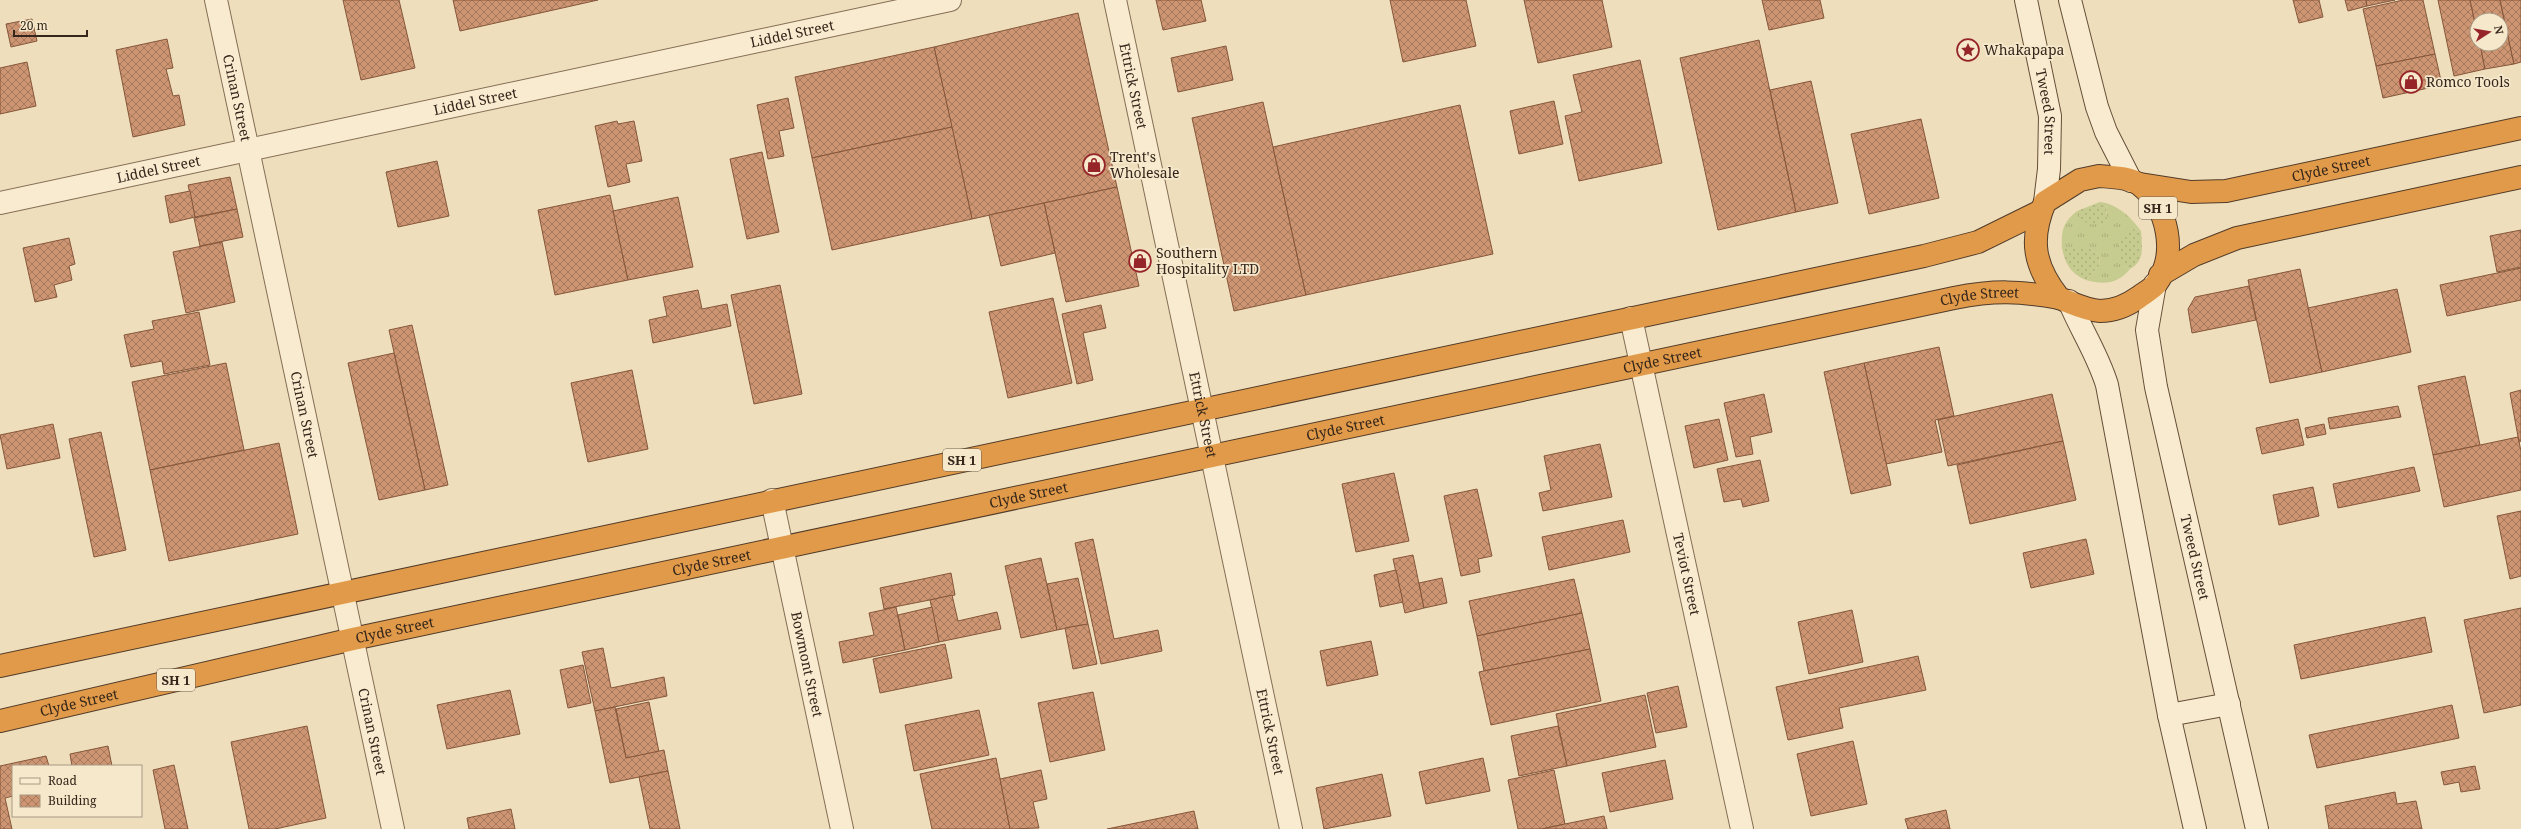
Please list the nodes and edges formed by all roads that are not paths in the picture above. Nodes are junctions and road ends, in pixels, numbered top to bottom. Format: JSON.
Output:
{"nodes":[{"id":1,"x":216,"y":0,"type":"edge"},
{"id":2,"x":950,"y":0,"type":"edge"},
{"id":3,"x":1115,"y":0,"type":"edge"},
{"id":4,"x":2026,"y":0,"type":"edge"},
{"id":5,"x":2070,"y":0,"type":"edge"},
{"id":6,"x":2521,"y":128,"type":"edge"},
{"id":7,"x":248,"y":150,"type":"junction"},
{"id":8,"x":2521,"y":177,"type":"edge"},
{"id":9,"x":2136,"y":183,"type":"junction"},
{"id":10,"x":0,"y":203,"type":"edge"},
{"id":11,"x":2043,"y":206,"type":"junction"},
{"id":12,"x":2158,"y":280,"type":"junction"},
{"id":13,"x":2064,"y":300,"type":"junction"},
{"id":14,"x":1631,"y":318,"type":"junction"},
{"id":15,"x":1641,"y":364,"type":"junction"},
{"id":16,"x":1202,"y":409,"type":"junction"},
{"id":17,"x":1212,"y":456,"type":"junction"},
{"id":18,"x":772,"y":500,"type":"junction"},
{"id":19,"x":782,"y":548,"type":"junction"},
{"id":20,"x":343,"y":592,"type":"junction"},
{"id":21,"x":353,"y":639,"type":"junction"},
{"id":22,"x":0,"y":666,"type":"edge"},
{"id":23,"x":2229,"y":704,"type":"junction"},
{"id":24,"x":2169,"y":715,"type":"junction"},
{"id":25,"x":0,"y":720,"type":"edge"},
{"id":26,"x":394,"y":829,"type":"edge"},
{"id":27,"x":842,"y":829,"type":"edge"},
{"id":28,"x":1291,"y":829,"type":"edge"},
{"id":29,"x":1742,"y":829,"type":"edge"},
{"id":30,"x":2195,"y":829,"type":"edge"},
{"id":31,"x":2257,"y":829,"type":"edge"}],
"edges":[{"from":1,"to":7,"type":"street","name":"Crinan Street"},
{"from":2,"to":7,"type":"street","name":"Liddel Street"},
{"from":3,"to":16,"type":"street","name":"Ettrick Street"},
{"from":4,"to":11,"type":"street","name":"Tweed Street"},
{"from":5,"to":9,"type":"street"},
{"from":6,"to":9,"type":"highway","name":"Clyde Street","number":"SH 1"},
{"from":7,"to":10,"type":"street","name":"Liddel Street"},
{"from":7,"to":20,"type":"street","name":"Crinan Street"},
{"from":8,"to":12,"type":"highway","name":"Clyde Street","number":"SH 1"},
{"from":9,"to":11,"type":"highway","name":"Clyde Street","number":"SH 1"},
{"from":9,"to":12,"type":"highway","number":"SH 1"},
{"from":11,"to":13,"type":"highway"},
{"from":11,"to":14,"type":"highway","name":"Clyde Street","number":"SH 1"},
{"from":12,"to":13,"type":"highway","name":"Clyde Street","number":"SH 1"},
{"from":12,"to":23,"type":"street","name":"Tweed Street"},
{"from":13,"to":15,"type":"highway","name":"Clyde Street","number":"SH 1"},
{"from":13,"to":24,"type":"street"},
{"from":14,"to":15,"type":"street","name":"Teviot Street"},
{"from":14,"to":16,"type":"highway","name":"Clyde Street","number":"SH 1"},
{"from":15,"to":17,"type":"highway","name":"Clyde Street","number":"SH 1"},
{"from":15,"to":29,"type":"street","name":"Teviot Street"},
{"from":16,"to":17,"type":"street","name":"Ettrick Street"},
{"from":16,"to":18,"type":"highway","name":"Clyde Street","number":"SH 1"},
{"from":17,"to":19,"type":"highway","name":"Clyde Street","number":"SH 1"},
{"from":17,"to":28,"type":"street","name":"Ettrick Street"},
{"from":18,"to":19,"type":"street","name":"Bowmont Street"},
{"from":18,"to":20,"type":"highway","name":"Clyde Street","number":"SH 1"},
{"from":19,"to":21,"type":"highway","name":"Clyde Street","number":"SH 1"},
{"from":19,"to":27,"type":"street","name":"Bowmont Street"},
{"from":20,"to":21,"type":"street","name":"Crinan Street"},
{"from":20,"to":22,"type":"highway","name":"Clyde Street","number":"SH 1"},
{"from":21,"to":25,"type":"highway","name":"Clyde Street","number":"SH 1"},
{"from":21,"to":26,"type":"street","name":"Crinan Street"},
{"from":23,"to":24,"type":"street"},
{"from":23,"to":31,"type":"street","name":"Tweed Street"},
{"from":24,"to":30,"type":"street"}]}
